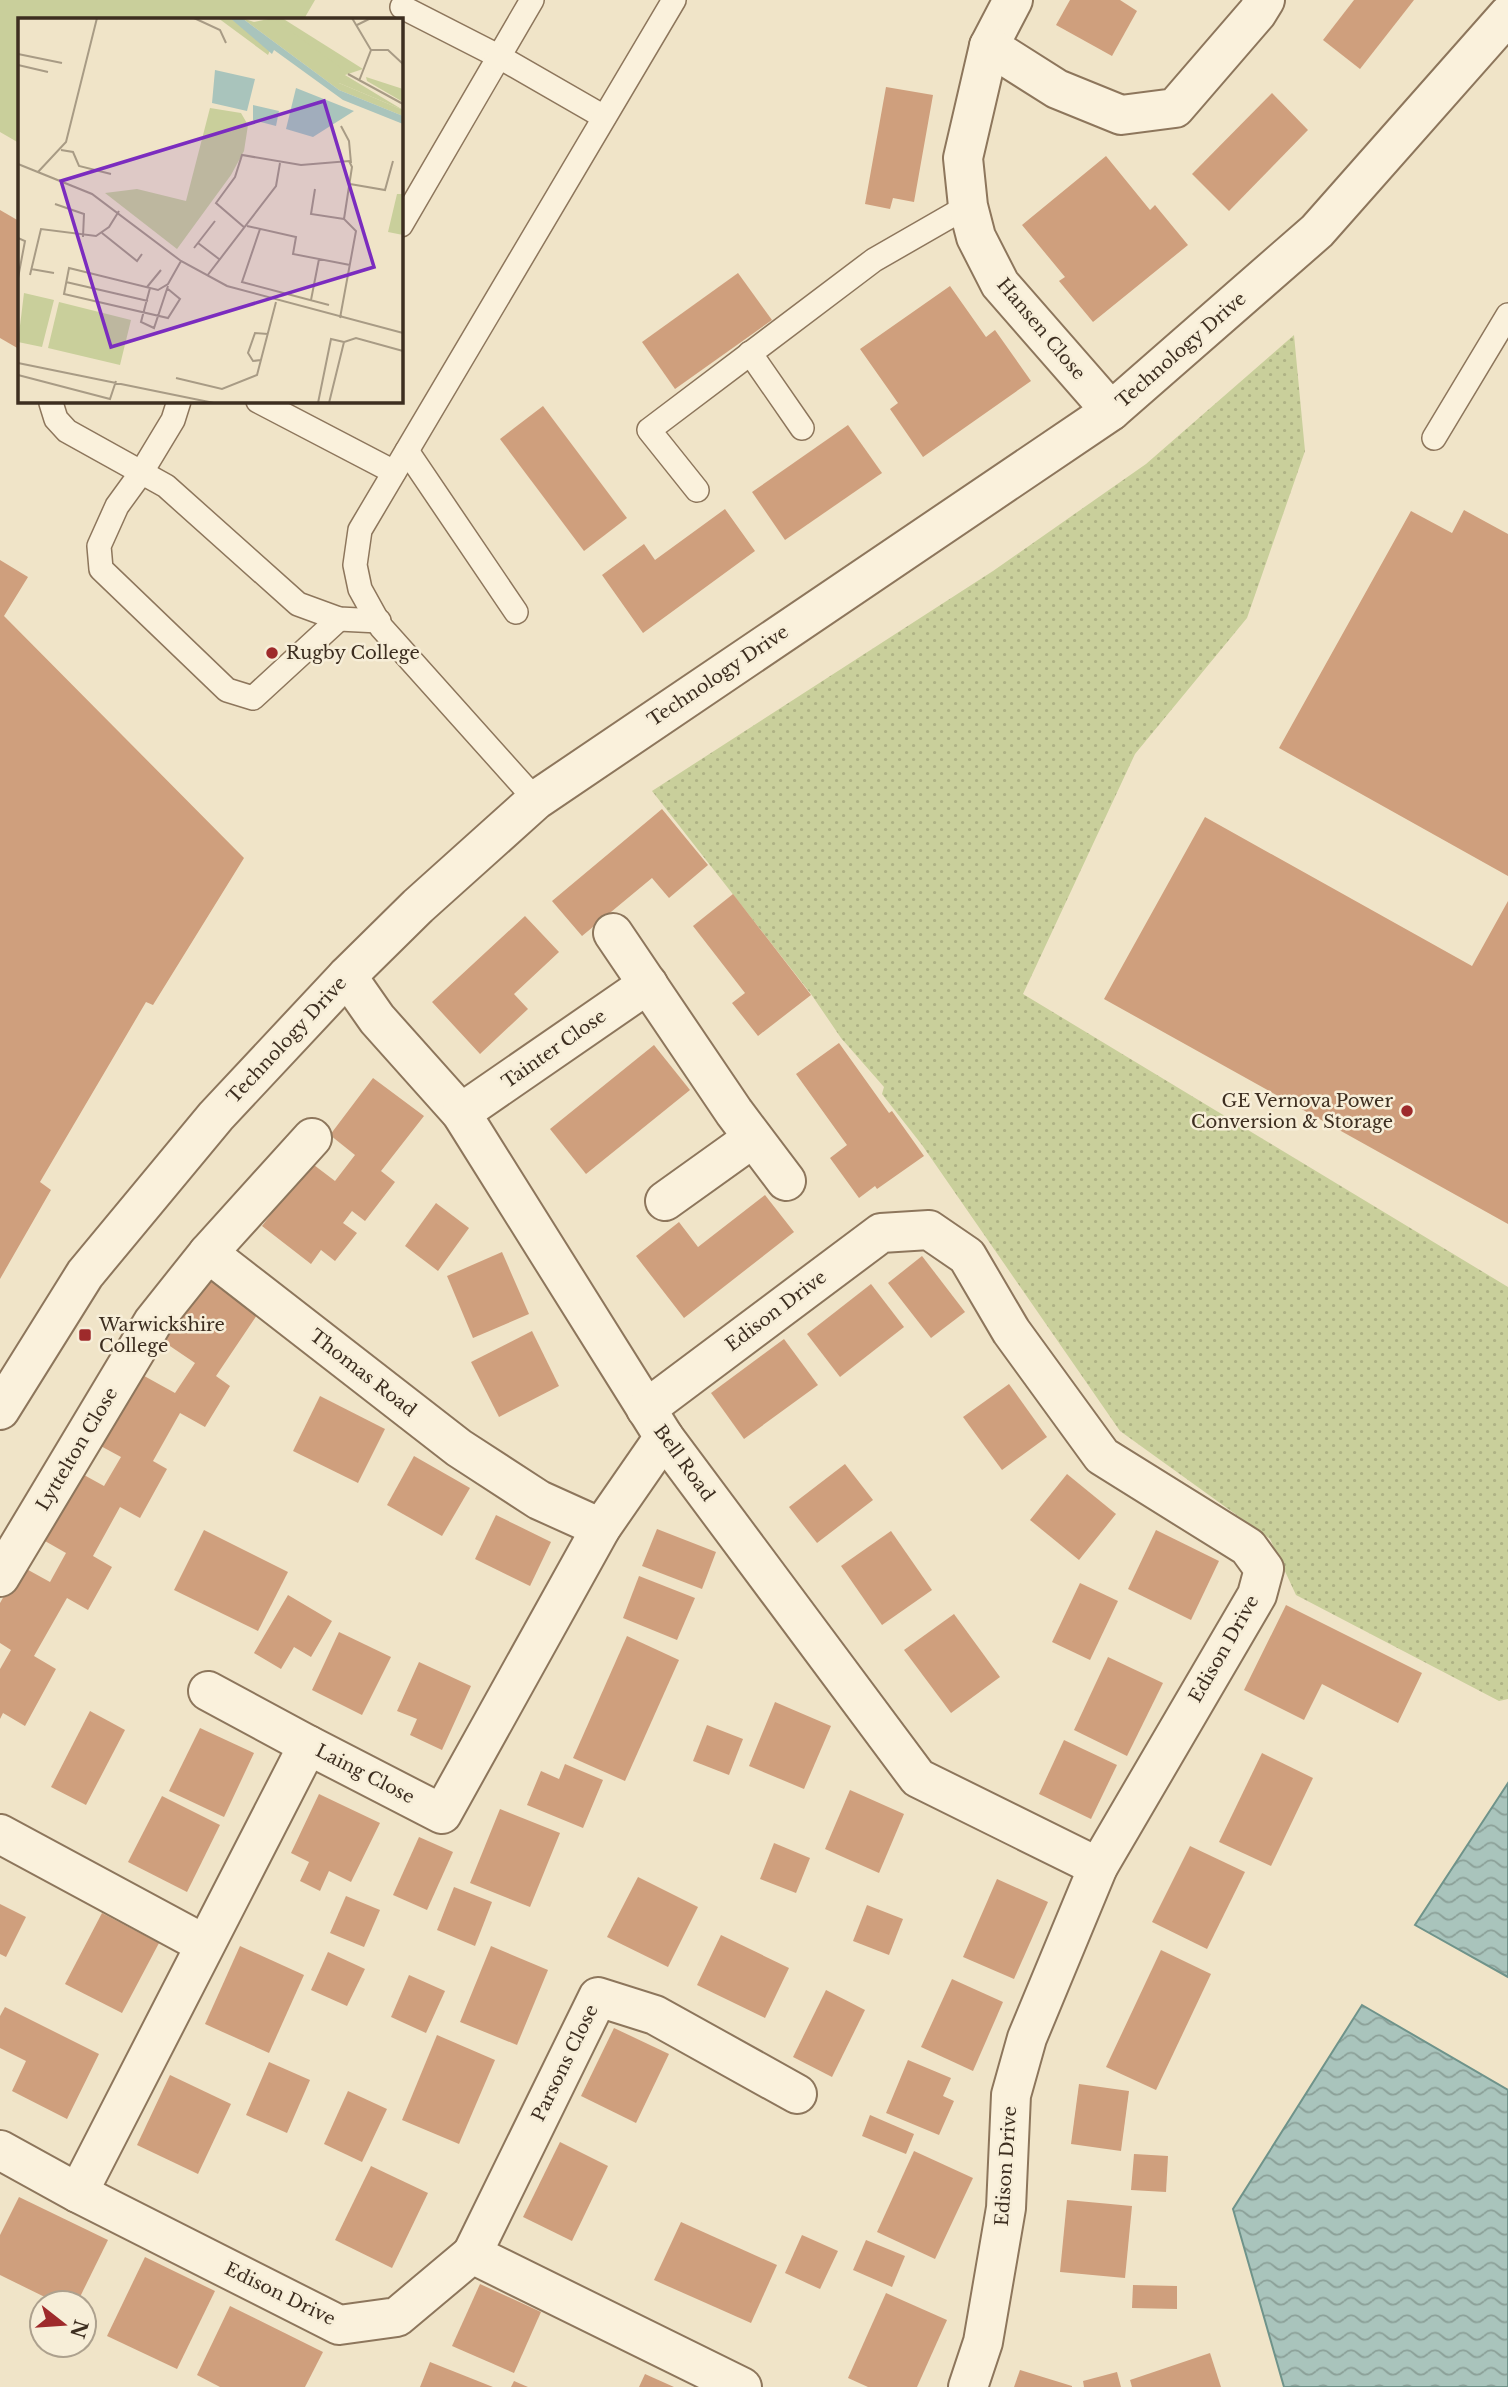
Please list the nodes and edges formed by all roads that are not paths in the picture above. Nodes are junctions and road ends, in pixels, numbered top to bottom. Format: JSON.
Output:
{"nodes":[{"id":1,"x":532,"y":0,"type":"edge"},
{"id":2,"x":674,"y":0,"type":"edge"},
{"id":3,"x":1013,"y":0,"type":"edge"},
{"id":4,"x":1265,"y":0,"type":"edge"},
{"id":5,"x":401,"y":9,"type":"edge"},
{"id":6,"x":1508,"y":15,"type":"edge"},
{"id":7,"x":989,"y":46,"type":"junction"},
{"id":8,"x":498,"y":56,"type":"junction"},
{"id":9,"x":604,"y":117,"type":"junction"},
{"id":10,"x":968,"y":206,"type":"junction"},
{"id":11,"x":402,"y":223,"type":"edge"},
{"id":12,"x":1508,"y":315,"type":"edge"},
{"id":13,"x":750,"y":354,"type":"junction"},
{"id":14,"x":52,"y":402,"type":"edge"},
{"id":15,"x":179,"y":402,"type":"edge"},
{"id":16,"x":262,"y":402,"type":"edge"},
{"id":17,"x":295,"y":410,"type":"edge"},
{"id":18,"x":1111,"y":411,"type":"junction"},
{"id":19,"x":802,"y":428,"type":"dead end"},
{"id":20,"x":1434,"y":438,"type":"dead end"},
{"id":21,"x":407,"y":451,"type":"junction"},
{"id":22,"x":394,"y":472,"type":"junction"},
{"id":23,"x":141,"y":473,"type":"junction"},
{"id":24,"x":697,"y":490,"type":"dead end"},
{"id":25,"x":516,"y":612,"type":"dead end"},
{"id":26,"x":340,"y":619,"type":"junction"},
{"id":27,"x":379,"y":621,"type":"junction"},
{"id":28,"x":536,"y":800,"type":"junction"},
{"id":29,"x":613,"y":933,"type":"dead end"},
{"id":30,"x":347,"y":976,"type":"junction"},
{"id":31,"x":648,"y":984,"type":"junction"},
{"id":32,"x":461,"y":1113,"type":"junction"},
{"id":33,"x":312,"y":1138,"type":"dead end"},
{"id":34,"x":753,"y":1138,"type":"junction"},
{"id":35,"x":786,"y":1181,"type":"dead end"},
{"id":36,"x":665,"y":1200,"type":"dead end"},
{"id":37,"x":208,"y":1253,"type":"junction"},
{"id":38,"x":0,"y":1410,"type":"edge"},
{"id":39,"x":655,"y":1423,"type":"junction"},
{"id":40,"x":601,"y":1528,"type":"junction"},
{"id":41,"x":0,"y":1577,"type":"edge"},
{"id":42,"x":208,"y":1691,"type":"dead end"},
{"id":43,"x":308,"y":1745,"type":"junction"},
{"id":44,"x":0,"y":1834,"type":"edge"},
{"id":45,"x":1098,"y":1867,"type":"junction"},
{"id":46,"x":204,"y":1944,"type":"junction"},
{"id":47,"x":797,"y":2094,"type":"dead end"},
{"id":48,"x":0,"y":2150,"type":"edge"},
{"id":49,"x":78,"y":2193,"type":"junction"},
{"id":50,"x":472,"y":2254,"type":"junction"},
{"id":51,"x":743,"y":2387,"type":"edge"},
{"id":52,"x":968,"y":2387,"type":"edge"}],
"edges":[{"from":1,"to":8,"type":"lane"},
{"from":2,"to":9,"type":"lane"},
{"from":3,"to":7,"type":"street","name":"Hansen Close"},
{"from":4,"to":7,"type":"street"},
{"from":5,"to":8,"type":"lane"},
{"from":6,"to":18,"type":"street","name":"Technology Drive"},
{"from":7,"to":10,"type":"street","name":"Hansen Close"},
{"from":8,"to":9,"type":"lane"},
{"from":8,"to":11,"type":"lane"},
{"from":9,"to":21,"type":"lane"},
{"from":10,"to":13,"type":"lane"},
{"from":10,"to":18,"type":"street","name":"Hansen Close"},
{"from":12,"to":20,"type":"lane"},
{"from":13,"to":19,"type":"lane"},
{"from":13,"to":24,"type":"lane"},
{"from":14,"to":23,"type":"lane"},
{"from":15,"to":23,"type":"lane"},
{"from":16,"to":17,"type":"lane"},
{"from":17,"to":22,"type":"lane"},
{"from":18,"to":28,"type":"street","name":"Technology Drive"},
{"from":21,"to":22,"type":"lane"},
{"from":21,"to":25,"type":"lane"},
{"from":22,"to":27,"type":"lane"},
{"from":23,"to":26,"type":"lane"},
{"from":23,"to":26,"type":"lane"},
{"from":26,"to":27,"type":"lane"},
{"from":27,"to":28,"type":"lane"},
{"from":28,"to":30,"type":"street","name":"Technology Drive"},
{"from":29,"to":31,"type":"street"},
{"from":30,"to":32,"type":"street","name":"Bell Road"},
{"from":30,"to":38,"type":"street","name":"Technology Drive"},
{"from":31,"to":32,"type":"street","name":"Tainter Close"},
{"from":31,"to":34,"type":"street"},
{"from":32,"to":39,"type":"street","name":"Bell Road"},
{"from":33,"to":37,"type":"street"},
{"from":34,"to":35,"type":"street"},
{"from":34,"to":36,"type":"street"},
{"from":37,"to":40,"type":"street","name":"Thomas Road"},
{"from":37,"to":41,"type":"street","name":"Lyttelton Close"},
{"from":39,"to":40,"type":"street","name":"Laing Close"},
{"from":39,"to":45,"type":"street","name":"Bell Road"},
{"from":39,"to":45,"type":"street","name":"Edison Drive"},
{"from":40,"to":43,"type":"street","name":"Laing Close"},
{"from":42,"to":43,"type":"street"},
{"from":43,"to":46,"type":"street","name":"Laing Close"},
{"from":44,"to":46,"type":"street"},
{"from":45,"to":52,"type":"street","name":"Edison Drive"},
{"from":46,"to":49,"type":"street","name":"Laing Close"},
{"from":47,"to":50,"type":"street","name":"Parsons Close"},
{"from":48,"to":49,"type":"street","name":"Edison Drive"},
{"from":49,"to":50,"type":"street","name":"Edison Drive"},
{"from":50,"to":51,"type":"street"}]}
